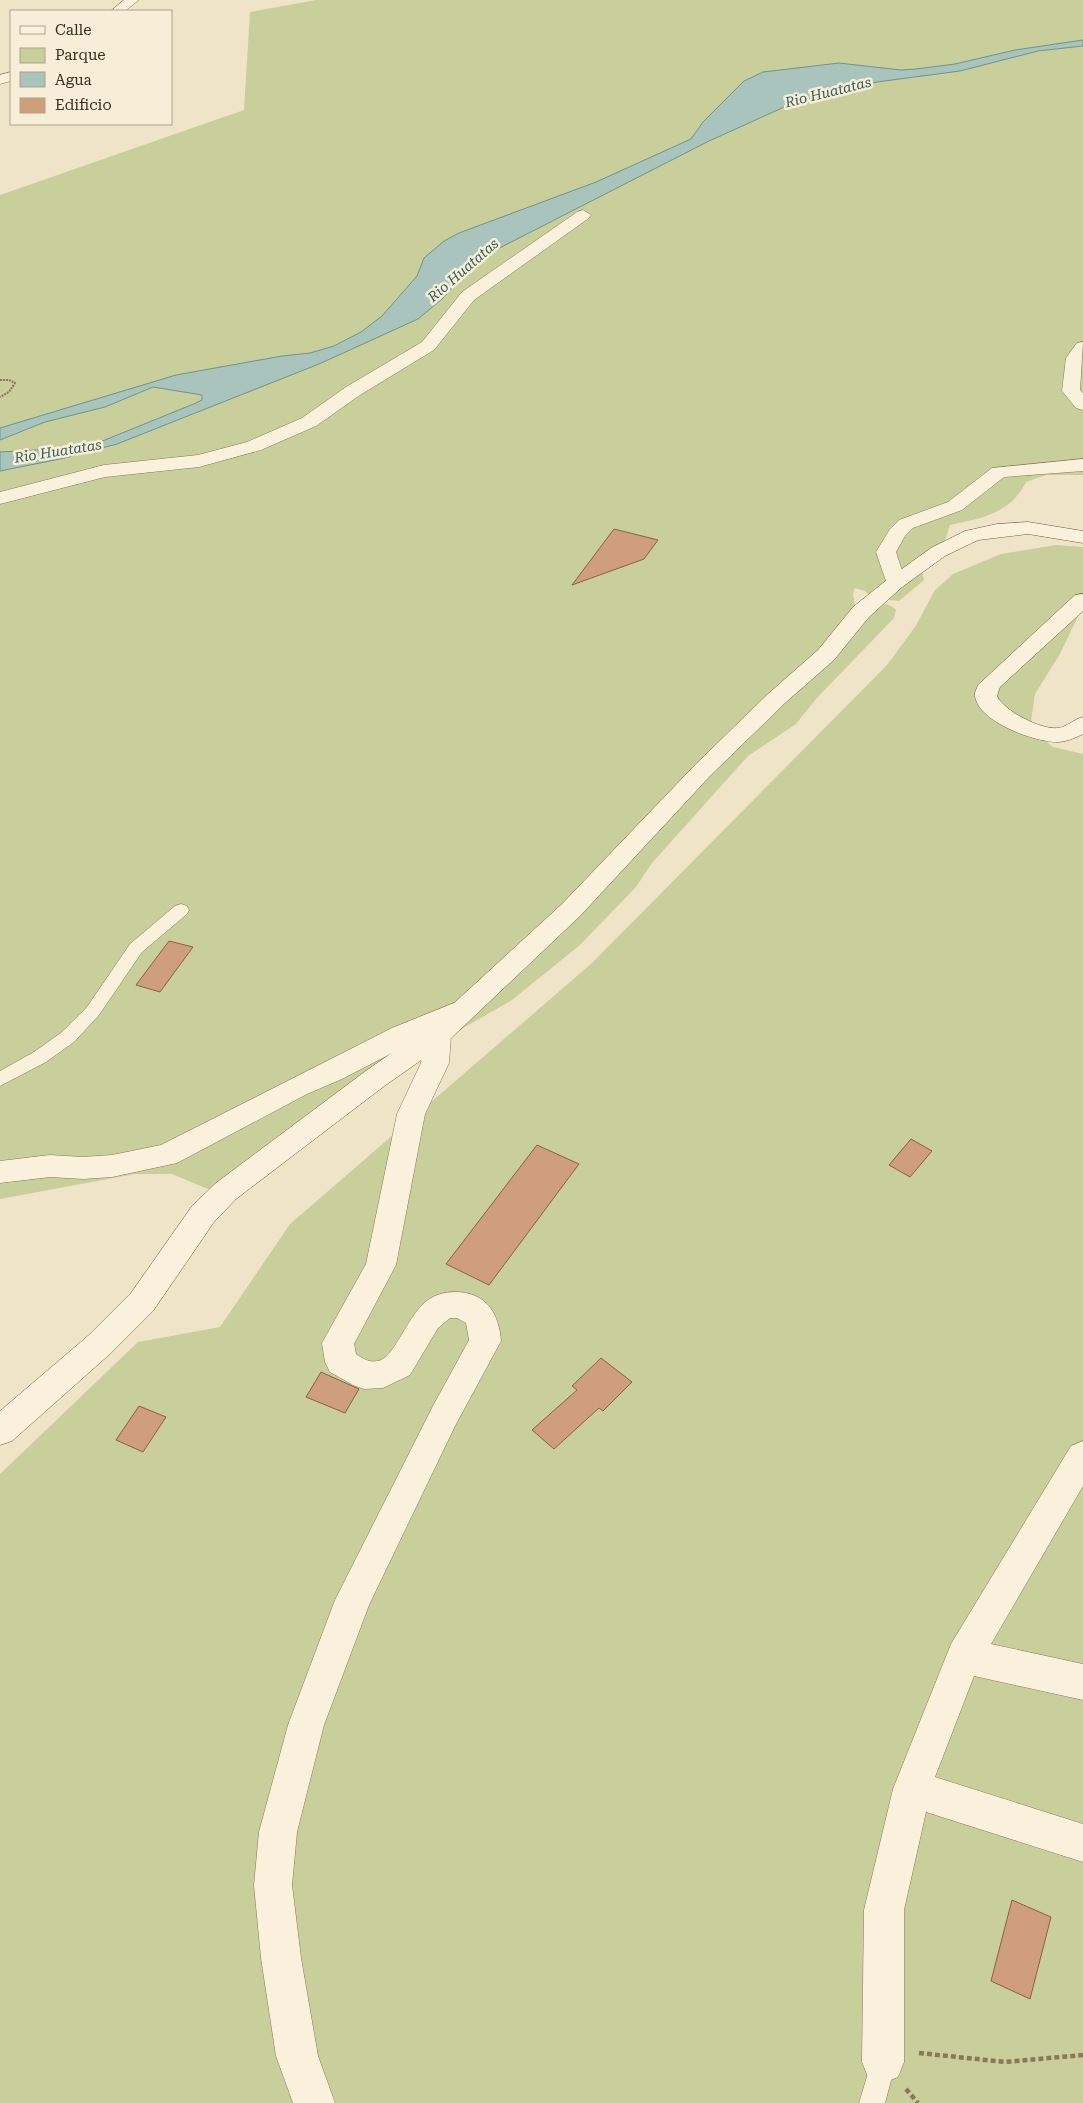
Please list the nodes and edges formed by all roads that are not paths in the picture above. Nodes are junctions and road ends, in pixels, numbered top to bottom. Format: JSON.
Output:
{"nodes":[{"id":1,"x":132,"y":0,"type":"edge"},
{"id":2,"x":118,"y":10,"type":"edge"},
{"id":3,"x":583,"y":214,"type":"dead end"},
{"id":4,"x":1083,"y":347,"type":"edge"},
{"id":5,"x":1083,"y":404,"type":"edge"},
{"id":6,"x":1083,"y":465,"type":"edge"},
{"id":7,"x":0,"y":498,"type":"edge"},
{"id":8,"x":1083,"y":536,"type":"edge"},
{"id":9,"x":895,"y":583,"type":"junction"},
{"id":10,"x":1083,"y":600,"type":"edge"},
{"id":11,"x":1083,"y":724,"type":"edge"},
{"id":12,"x":180,"y":910,"type":"dead end"},
{"id":13,"x":467,"y":1007,"type":"junction"},
{"id":14,"x":437,"y":1035,"type":"junction"},
{"id":15,"x":0,"y":1079,"type":"edge"},
{"id":16,"x":0,"y":1172,"type":"edge"},
{"id":17,"x":0,"y":1432,"type":"edge"},
{"id":18,"x":1083,"y":1456,"type":"edge"},
{"id":19,"x":964,"y":1656,"type":"junction"},
{"id":20,"x":1083,"y":1682,"type":"edge"},
{"id":21,"x":912,"y":1789,"type":"junction"},
{"id":22,"x":1083,"y":1843,"type":"edge"},
{"id":23,"x":883,"y":2062,"type":"joint"},
{"id":24,"x":314,"y":2103,"type":"edge"},
{"id":25,"x":872,"y":2103,"type":"edge"}],
"edges":[{"from":1,"to":2,"type":"street"},
{"from":3,"to":7,"type":"street"},
{"from":4,"to":5,"type":"street"},
{"from":6,"to":9,"type":"street"},
{"from":8,"to":9,"type":"street"},
{"from":9,"to":13,"type":"street"},
{"from":10,"to":11,"type":"street"},
{"from":12,"to":15,"type":"lane"},
{"from":13,"to":14,"type":"street"},
{"from":13,"to":16,"type":"street"},
{"from":14,"to":17,"type":"street"},
{"from":14,"to":24,"type":"street"},
{"from":18,"to":19,"type":"street"},
{"from":19,"to":20,"type":"street"},
{"from":19,"to":21,"type":"street"},
{"from":21,"to":22,"type":"street"},
{"from":21,"to":23,"type":"street"},
{"from":23,"to":25,"type":"lane"}]}
